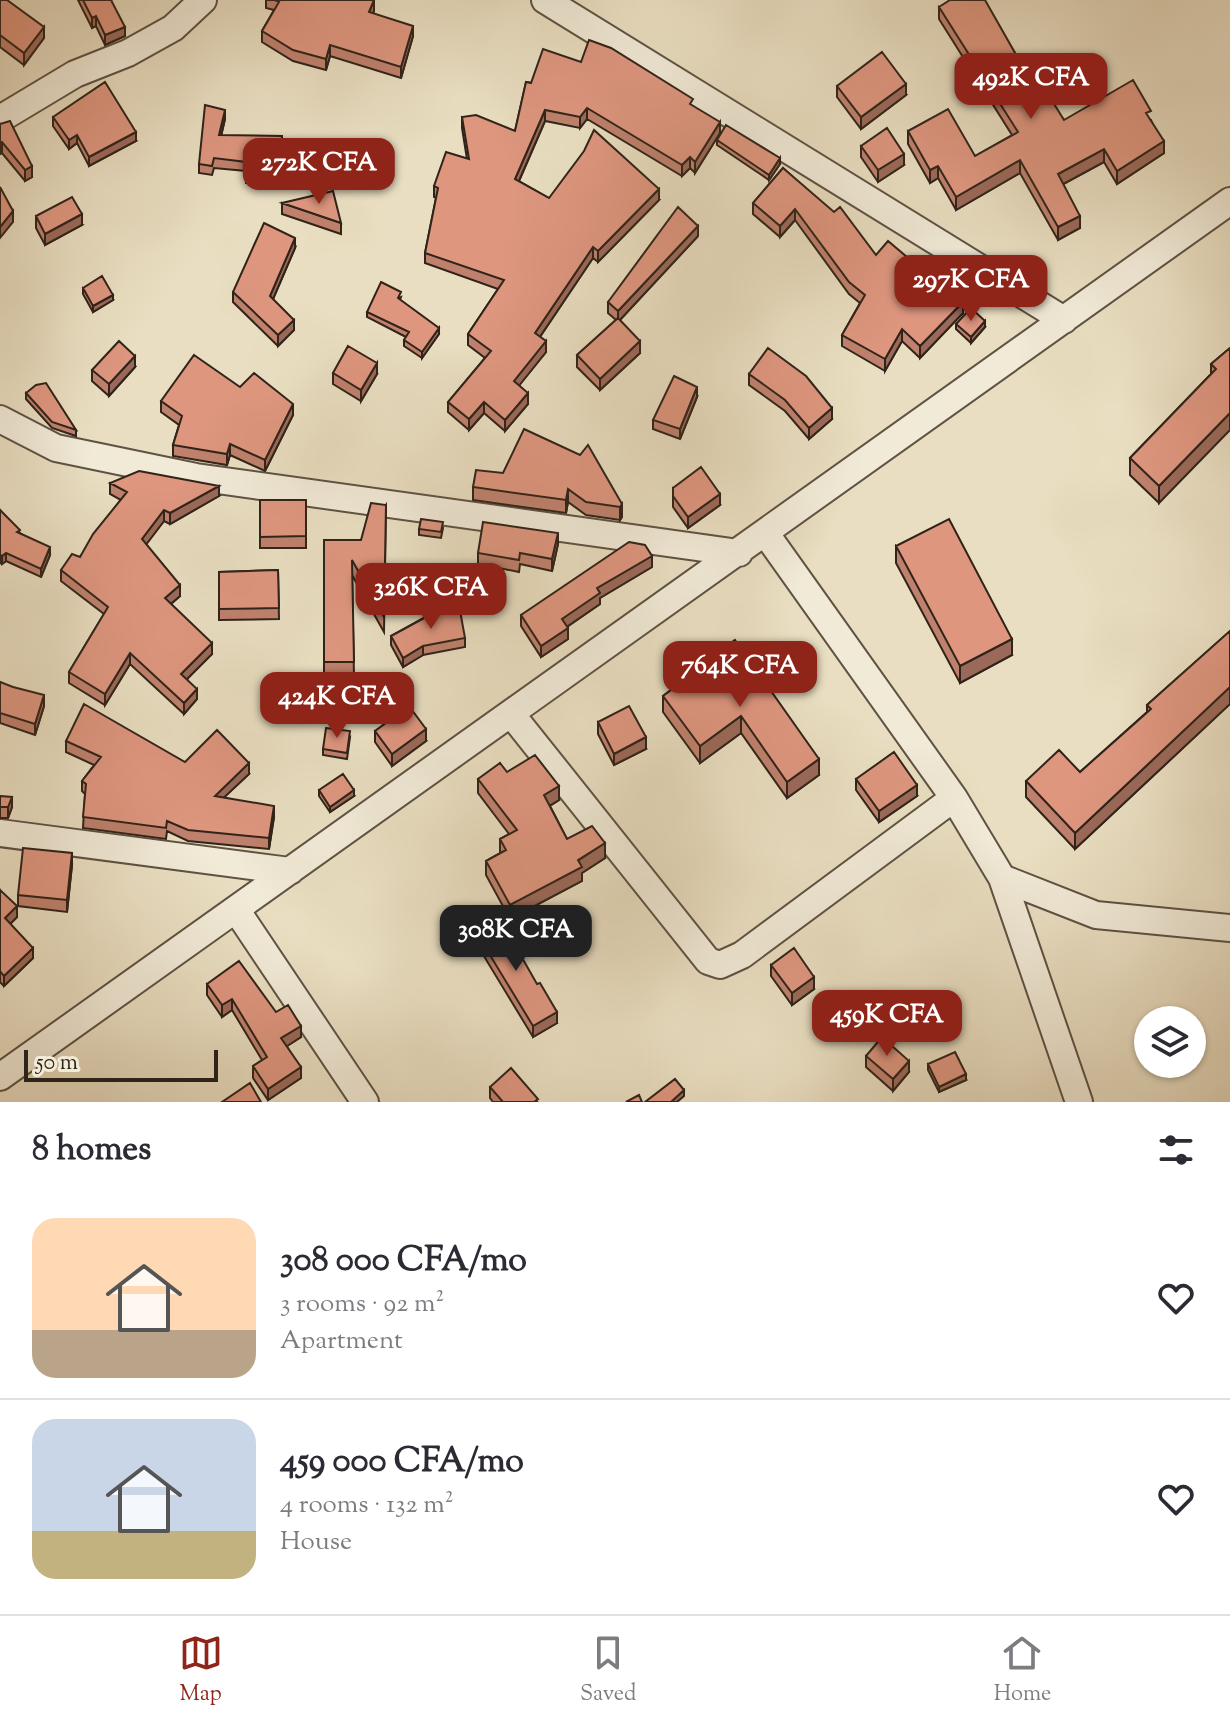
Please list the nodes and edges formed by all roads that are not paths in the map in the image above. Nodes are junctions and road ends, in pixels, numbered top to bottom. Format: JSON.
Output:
{"nodes":[{"id":1,"x":203,"y":0,"type":"edge"},
{"id":2,"x":545,"y":0,"type":"edge"},
{"id":3,"x":0,"y":119,"type":"edge"},
{"id":4,"x":1230,"y":201,"type":"edge"},
{"id":5,"x":1064,"y":320,"type":"junction"},
{"id":6,"x":0,"y":419,"type":"edge"},
{"id":7,"x":766,"y":534,"type":"junction"},
{"id":8,"x":739,"y":553,"type":"junction"},
{"id":9,"x":512,"y":715,"type":"junction"},
{"id":10,"x":954,"y":798,"type":"junction"},
{"id":11,"x":0,"y":833,"type":"edge"},
{"id":12,"x":290,"y":871,"type":"junction"},
{"id":13,"x":1002,"y":878,"type":"junction"},
{"id":14,"x":237,"y":911,"type":"junction"},
{"id":15,"x":1230,"y":928,"type":"edge"},
{"id":16,"x":0,"y":1077,"type":"edge"},
{"id":17,"x":365,"y":1102,"type":"edge"},
{"id":18,"x":1079,"y":1102,"type":"edge"}],
"edges":[{"from":1,"to":3,"type":"street"},
{"from":2,"to":5,"type":"street"},
{"from":4,"to":5,"type":"street"},
{"from":5,"to":7,"type":"street"},
{"from":6,"to":8,"type":"street"},
{"from":7,"to":8,"type":"street"},
{"from":7,"to":10,"type":"street"},
{"from":8,"to":9,"type":"street"},
{"from":9,"to":10,"type":"street"},
{"from":9,"to":12,"type":"street"},
{"from":10,"to":13,"type":"street"},
{"from":11,"to":12,"type":"street"},
{"from":12,"to":14,"type":"street"},
{"from":13,"to":15,"type":"street"},
{"from":13,"to":18,"type":"street"},
{"from":14,"to":16,"type":"street"},
{"from":14,"to":17,"type":"street"}]}
